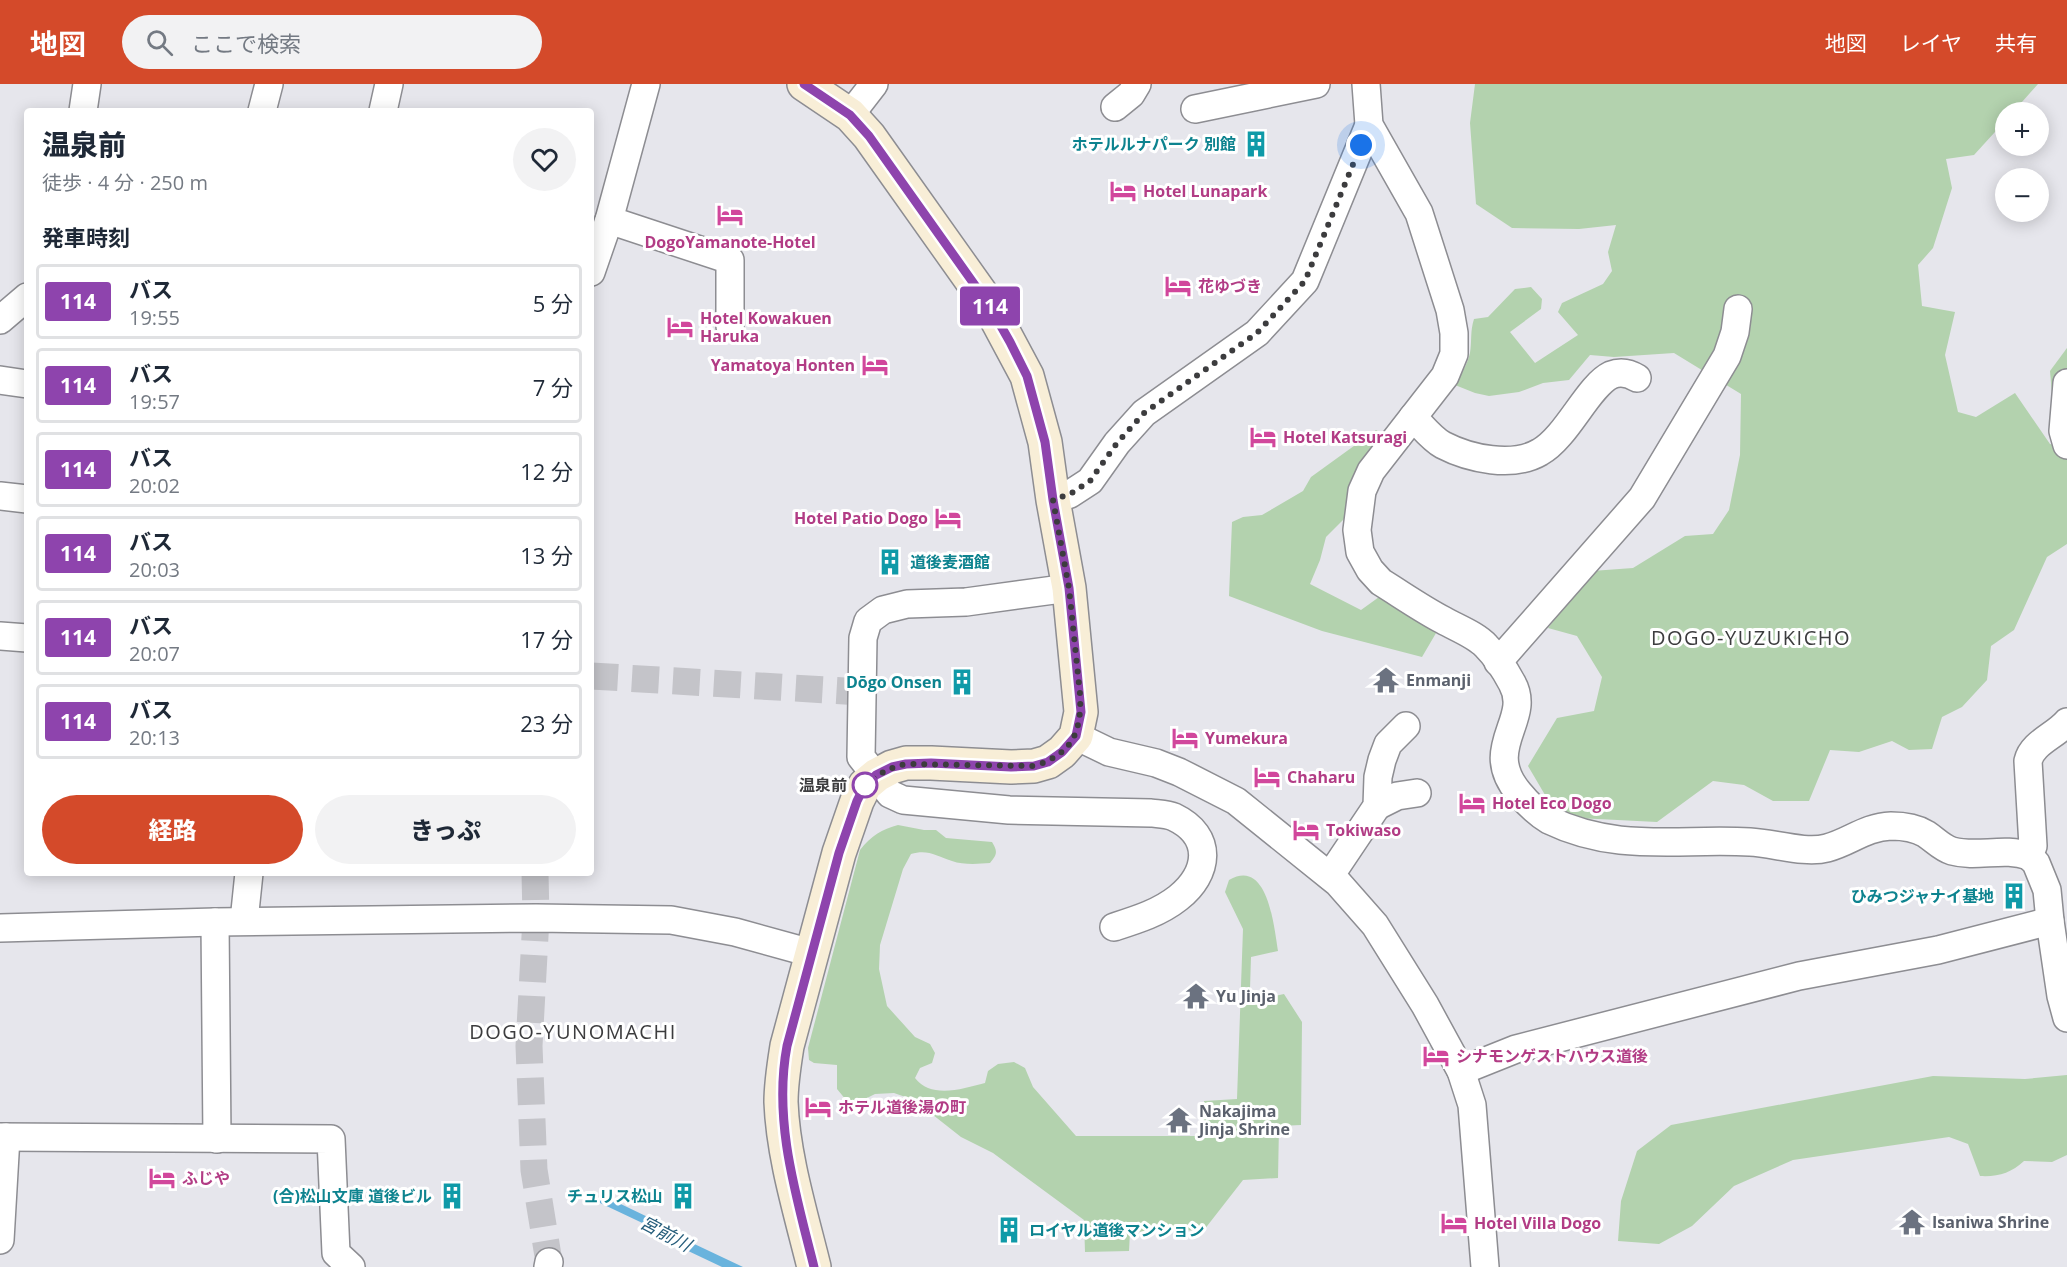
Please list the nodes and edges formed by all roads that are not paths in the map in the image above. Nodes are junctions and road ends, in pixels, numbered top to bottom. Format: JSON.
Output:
{"nodes":[{"id":1,"x":87,"y":84,"type":"edge"},
{"id":2,"x":268,"y":84,"type":"edge"},
{"id":3,"x":389,"y":84,"type":"edge"},
{"id":4,"x":646,"y":84,"type":"edge"},
{"id":5,"x":804,"y":84,"type":"edge"},
{"id":6,"x":874,"y":84,"type":"edge"},
{"id":7,"x":1137,"y":84,"type":"edge"},
{"id":8,"x":1316,"y":84,"type":"edge"},
{"id":9,"x":1366,"y":84,"type":"edge"},
{"id":10,"x":1115,"y":106,"type":"dead end"},
{"id":11,"x":83,"y":108,"type":"edge"},
{"id":12,"x":263,"y":108,"type":"edge"},
{"id":13,"x":384,"y":108,"type":"edge"},
{"id":14,"x":1195,"y":109,"type":"dead end"},
{"id":15,"x":850,"y":115,"type":"junction"},
{"id":16,"x":1369,"y":125,"type":"junction"},
{"id":17,"x":609,"y":220,"type":"junction"},
{"id":18,"x":594,"y":263,"type":"edge"},
{"id":19,"x":24,"y":300,"type":"edge"},
{"id":20,"x":1738,"y":309,"type":"dead end"},
{"id":21,"x":0,"y":320,"type":"edge"},
{"id":22,"x":730,"y":326,"type":"dead end"},
{"id":23,"x":1637,"y":378,"type":"dead end"},
{"id":24,"x":0,"y":380,"type":"edge"},
{"id":25,"x":2067,"y":383,"type":"edge"},
{"id":26,"x":24,"y":384,"type":"edge"},
{"id":27,"x":1413,"y":417,"type":"junction"},
{"id":28,"x":2067,"y":445,"type":"edge"},
{"id":29,"x":0,"y":496,"type":"edge"},
{"id":30,"x":24,"y":499,"type":"edge"},
{"id":31,"x":1053,"y":500,"type":"junction"},
{"id":32,"x":1069,"y":588,"type":"junction"},
{"id":33,"x":0,"y":636,"type":"edge"},
{"id":34,"x":24,"y":638,"type":"edge"},
{"id":35,"x":1498,"y":662,"type":"junction"},
{"id":36,"x":2067,"y":722,"type":"edge"},
{"id":37,"x":1406,"y":726,"type":"dead end"},
{"id":38,"x":1076,"y":736,"type":"junction"},
{"id":39,"x":876,"y":775,"type":"junction"},
{"id":40,"x":1417,"y":793,"type":"dead end"},
{"id":41,"x":1377,"y":806,"type":"junction"},
{"id":42,"x":2029,"y":856,"type":"junction"},
{"id":43,"x":249,"y":876,"type":"edge"},
{"id":44,"x":1330,"y":876,"type":"junction"},
{"id":45,"x":2057,"y":884,"type":"edge"},
{"id":46,"x":244,"y":921,"type":"junction"},
{"id":47,"x":2050,"y":921,"type":"junction"},
{"id":48,"x":215,"y":922,"type":"junction"},
{"id":49,"x":1114,"y":927,"type":"dead end"},
{"id":50,"x":0,"y":928,"type":"edge"},
{"id":51,"x":812,"y":953,"type":"junction"},
{"id":52,"x":2067,"y":1018,"type":"edge"},
{"id":53,"x":1461,"y":1071,"type":"junction"},
{"id":54,"x":3,"y":1137,"type":"edge"},
{"id":55,"x":217,"y":1139,"type":"junction"},
{"id":56,"x":0,"y":1240,"type":"edge"},
{"id":57,"x":351,"y":1267,"type":"edge"},
{"id":58,"x":814,"y":1267,"type":"edge"},
{"id":59,"x":1485,"y":1267,"type":"edge"}],
"edges":[{"from":1,"to":11,"type":"street"},
{"from":2,"to":12,"type":"street"},
{"from":3,"to":13,"type":"street"},
{"from":4,"to":17,"type":"street"},
{"from":5,"to":15,"type":"main road"},
{"from":6,"to":15,"type":"street"},
{"from":7,"to":10,"type":"street"},
{"from":8,"to":14,"type":"street"},
{"from":9,"to":16,"type":"street"},
{"from":15,"to":31,"type":"main road"},
{"from":16,"to":27,"type":"street"},
{"from":16,"to":31,"type":"street"},
{"from":17,"to":18,"type":"street"},
{"from":17,"to":22,"type":"street"},
{"from":19,"to":21,"type":"street"},
{"from":20,"to":35,"type":"street"},
{"from":23,"to":27,"type":"street"},
{"from":24,"to":26,"type":"street"},
{"from":25,"to":28,"type":"street"},
{"from":27,"to":35,"type":"street"},
{"from":29,"to":30,"type":"street"},
{"from":31,"to":32,"type":"main road"},
{"from":32,"to":38,"type":"main road"},
{"from":32,"to":39,"type":"street"},
{"from":33,"to":34,"type":"street"},
{"from":35,"to":42,"type":"street"},
{"from":36,"to":42,"type":"street"},
{"from":37,"to":41,"type":"street"},
{"from":38,"to":39,"type":"main road"},
{"from":38,"to":44,"type":"street"},
{"from":39,"to":49,"type":"street"},
{"from":39,"to":51,"type":"main road"},
{"from":40,"to":41,"type":"street"},
{"from":41,"to":44,"type":"street"},
{"from":42,"to":45,"type":"street"},
{"from":43,"to":46,"type":"street"},
{"from":44,"to":53,"type":"street"},
{"from":45,"to":47,"type":"street"},
{"from":46,"to":48,"type":"street"},
{"from":46,"to":51,"type":"street"},
{"from":47,"to":52,"type":"street"},
{"from":47,"to":53,"type":"street"},
{"from":48,"to":50,"type":"street"},
{"from":48,"to":55,"type":"street"},
{"from":51,"to":58,"type":"main road"},
{"from":53,"to":59,"type":"street"},
{"from":54,"to":55,"type":"street"},
{"from":54,"to":56,"type":"street"},
{"from":55,"to":57,"type":"street"}]}
